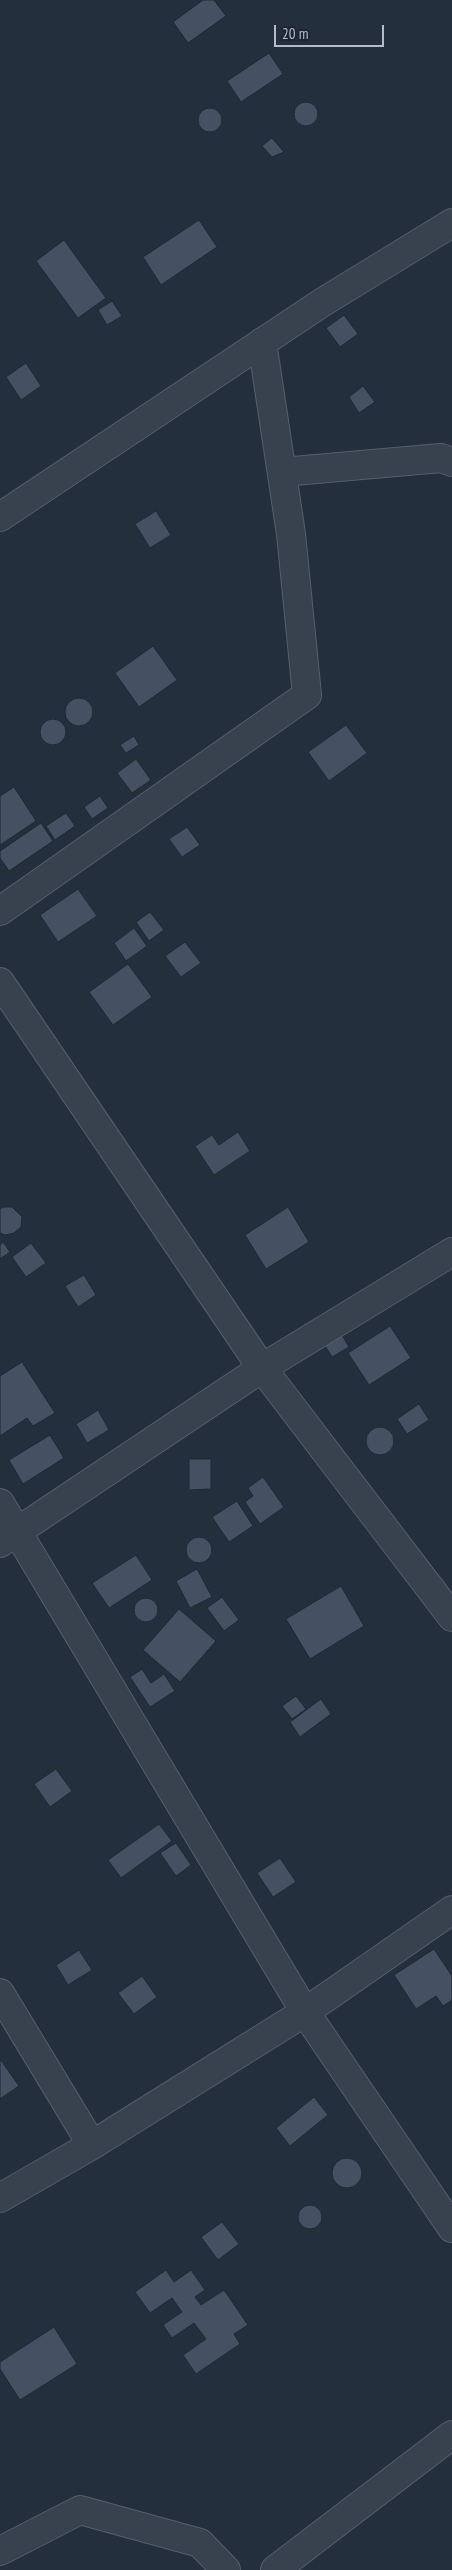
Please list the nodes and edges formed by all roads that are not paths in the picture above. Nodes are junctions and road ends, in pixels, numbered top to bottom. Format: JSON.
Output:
{"nodes":[{"id":1,"x":452,"y":223,"type":"edge"},
{"id":2,"x":262,"y":342,"type":"junction"},
{"id":3,"x":452,"y":462,"type":"edge"},
{"id":4,"x":282,"y":472,"type":"junction"},
{"id":5,"x":0,"y":517,"type":"edge"},
{"id":6,"x":0,"y":911,"type":"edge"},
{"id":7,"x":0,"y":982,"type":"edge"},
{"id":8,"x":452,"y":1252,"type":"edge"},
{"id":9,"x":262,"y":1368,"type":"junction"},
{"id":10,"x":0,"y":1503,"type":"edge"},
{"id":11,"x":9,"y":1537,"type":"edge"},
{"id":12,"x":452,"y":1616,"type":"edge"},
{"id":13,"x":452,"y":1910,"type":"edge"},
{"id":14,"x":0,"y":1993,"type":"edge"},
{"id":15,"x":305,"y":2012,"type":"junction"},
{"id":16,"x":92,"y":2145,"type":"junction"},
{"id":17,"x":0,"y":2198,"type":"edge"},
{"id":18,"x":452,"y":2228,"type":"edge"},
{"id":19,"x":452,"y":2435,"type":"edge"},
{"id":20,"x":0,"y":2550,"type":"edge"},
{"id":21,"x":226,"y":2570,"type":"edge"},
{"id":22,"x":276,"y":2570,"type":"edge"}],
"edges":[{"from":1,"to":2,"type":"street"},
{"from":2,"to":4,"type":"street"},
{"from":2,"to":5,"type":"street"},
{"from":3,"to":4,"type":"street"},
{"from":4,"to":6,"type":"street"},
{"from":7,"to":9,"type":"street"},
{"from":8,"to":9,"type":"street"},
{"from":9,"to":11,"type":"street"},
{"from":9,"to":12,"type":"street"},
{"from":10,"to":11,"type":"street"},
{"from":11,"to":15,"type":"street"},
{"from":13,"to":15,"type":"street"},
{"from":14,"to":16,"type":"street"},
{"from":15,"to":16,"type":"street"},
{"from":15,"to":18,"type":"street"},
{"from":16,"to":17,"type":"street"},
{"from":19,"to":22,"type":"street"},
{"from":20,"to":21,"type":"street"}]}
